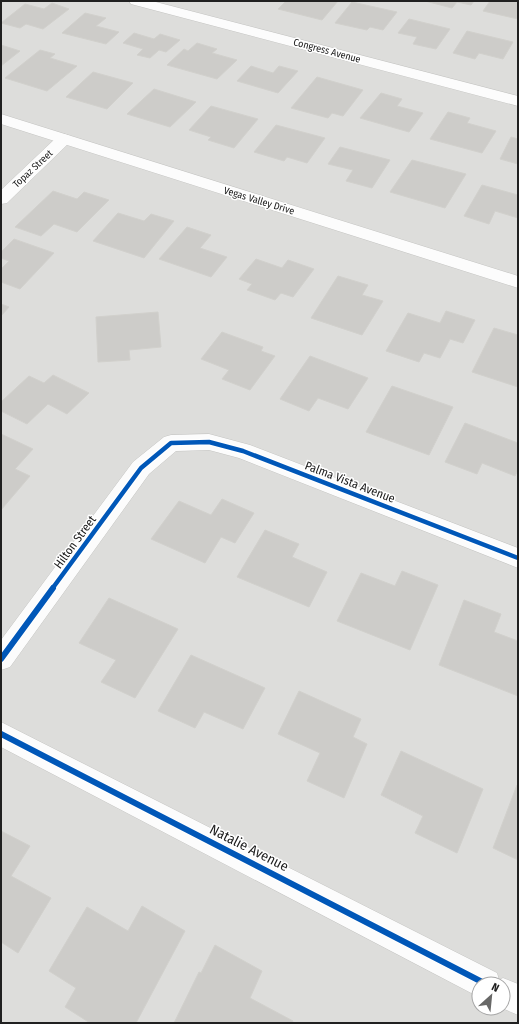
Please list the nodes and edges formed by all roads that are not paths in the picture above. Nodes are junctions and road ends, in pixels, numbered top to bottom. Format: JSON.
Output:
{"nodes":[{"id":1,"x":136,"y":1,"type":"edge"},
{"id":2,"x":518,"y":100,"type":"edge"},
{"id":3,"x":1,"y":119,"type":"edge"},
{"id":4,"x":64,"y":139,"type":"junction"},
{"id":5,"x":1,"y":199,"type":"edge"},
{"id":6,"x":518,"y":282,"type":"edge"},
{"id":7,"x":172,"y":443,"type":"joint"},
{"id":8,"x":518,"y":558,"type":"edge"},
{"id":9,"x":1,"y":659,"type":"edge"},
{"id":10,"x":1,"y":734,"type":"edge"},
{"id":11,"x":471,"y":976,"type":"edge"}],
"edges":[{"from":1,"to":2,"type":"street","name":"Congress Avenue"},
{"from":3,"to":4,"type":"street","name":"Vegas Valley Drive"},
{"from":4,"to":5,"type":"street","name":"Topaz Street"},
{"from":4,"to":6,"type":"street","name":"Vegas Valley Drive"},
{"from":7,"to":8,"type":"street","name":"Palma Vista Avenue"},
{"from":7,"to":9,"type":"street","name":"Hilton Street"},
{"from":10,"to":11,"type":"street","name":"Natalie Avenue"}]}
